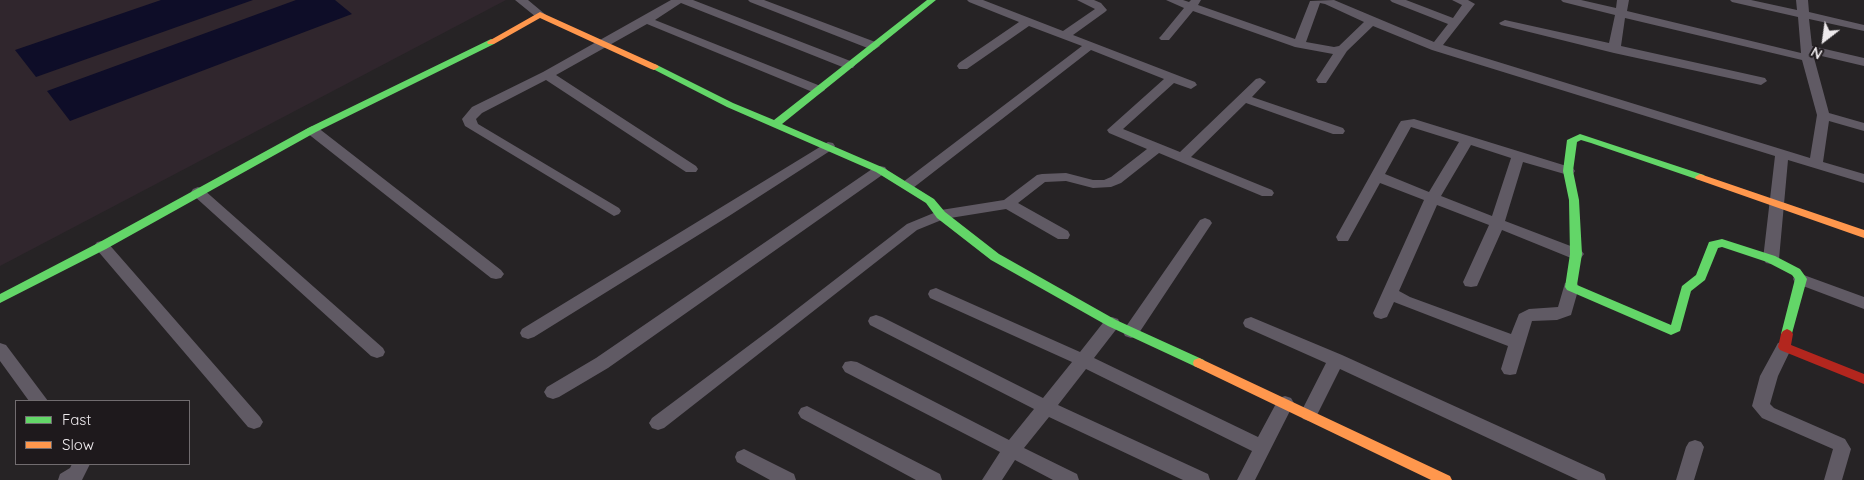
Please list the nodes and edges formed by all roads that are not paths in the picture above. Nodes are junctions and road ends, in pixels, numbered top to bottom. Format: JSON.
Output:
{"nodes":[{"id":1,"x":521,"y":0,"type":"edge"},
{"id":2,"x":681,"y":0,"type":"edge"},
{"id":3,"x":754,"y":0,"type":"edge"},
{"id":4,"x":932,"y":0,"type":"edge"},
{"id":5,"x":973,"y":0,"type":"edge"},
{"id":6,"x":1083,"y":0,"type":"edge"},
{"id":7,"x":1172,"y":0,"type":"edge"},
{"id":8,"x":1319,"y":0,"type":"edge"},
{"id":9,"x":1396,"y":0,"type":"edge"},
{"id":10,"x":1567,"y":0,"type":"edge"},
{"id":11,"x":1623,"y":0,"type":"edge"},
{"id":12,"x":1736,"y":0,"type":"edge"},
{"id":13,"x":1802,"y":0,"type":"edge"},
{"id":14,"x":1466,"y":1,"type":"edge"},
{"id":15,"x":1194,"y":4,"type":"edge"},
{"id":16,"x":1621,"y":13,"type":"junction"},
{"id":17,"x":1803,"y":14,"type":"junction"},
{"id":18,"x":540,"y":15,"type":"junction"},
{"id":19,"x":646,"y":20,"type":"junction"},
{"id":20,"x":1371,"y":21,"type":"junction"},
{"id":21,"x":1027,"y":22,"type":"junction"},
{"id":22,"x":1454,"y":22,"type":"junction"},
{"id":23,"x":1505,"y":23,"type":"dead end"},
{"id":24,"x":1864,"y":28,"type":"edge"},
{"id":25,"x":1064,"y":36,"type":"junction"},
{"id":26,"x":1164,"y":38,"type":"dead end"},
{"id":27,"x":605,"y":44,"type":"junction"},
{"id":28,"x":1299,"y":44,"type":"junction"},
{"id":29,"x":1091,"y":45,"type":"junction"},
{"id":30,"x":874,"y":46,"type":"junction"},
{"id":31,"x":1436,"y":47,"type":"junction"},
{"id":32,"x":1344,"y":49,"type":"junction"},
{"id":33,"x":1614,"y":49,"type":"junction"},
{"id":34,"x":1808,"y":53,"type":"junction"},
{"id":35,"x":1864,"y":62,"type":"edge"},
{"id":36,"x":850,"y":66,"type":"junction"},
{"id":37,"x":963,"y":66,"type":"dead end"},
{"id":38,"x":548,"y":75,"type":"junction"},
{"id":39,"x":1172,"y":78,"type":"junction"},
{"id":40,"x":1322,"y":80,"type":"dead end"},
{"id":41,"x":1761,"y":81,"type":"dead end"},
{"id":42,"x":1260,"y":82,"type":"dead end"},
{"id":43,"x":1191,"y":85,"type":"dead end"},
{"id":44,"x":819,"y":90,"type":"junction"},
{"id":45,"x":1244,"y":98,"type":"junction"},
{"id":46,"x":1823,"y":115,"type":"junction"},
{"id":47,"x":775,"y":124,"type":"junction"},
{"id":48,"x":1864,"y":127,"type":"edge"},
{"id":49,"x":312,"y":130,"type":"junction"},
{"id":50,"x":1338,"y":132,"type":"dead end"},
{"id":51,"x":1467,"y":140,"type":"junction"},
{"id":52,"x":828,"y":146,"type":"junction"},
{"id":53,"x":1158,"y":147,"type":"junction"},
{"id":54,"x":1782,"y":154,"type":"junction"},
{"id":55,"x":1518,"y":156,"type":"junction"},
{"id":56,"x":1183,"y":157,"type":"junction"},
{"id":57,"x":1816,"y":164,"type":"junction"},
{"id":58,"x":691,"y":169,"type":"dead end"},
{"id":59,"x":880,"y":170,"type":"junction"},
{"id":60,"x":1568,"y":171,"type":"junction"},
{"id":61,"x":1376,"y":176,"type":"junction"},
{"id":62,"x":1864,"y":179,"type":"edge"},
{"id":63,"x":908,"y":185,"type":"junction"},
{"id":64,"x":198,"y":192,"type":"junction"},
{"id":65,"x":1267,"y":194,"type":"dead end"},
{"id":66,"x":1432,"y":199,"type":"junction"},
{"id":67,"x":1008,"y":204,"type":"junction"},
{"id":68,"x":1777,"y":205,"type":"junction"},
{"id":69,"x":614,"y":211,"type":"dead end"},
{"id":70,"x":941,"y":215,"type":"junction"},
{"id":71,"x":1205,"y":223,"type":"dead end"},
{"id":72,"x":1497,"y":224,"type":"junction"},
{"id":73,"x":1864,"y":234,"type":"edge"},
{"id":74,"x":1063,"y":235,"type":"dead end"},
{"id":75,"x":1343,"y":237,"type":"dead end"},
{"id":76,"x":102,"y":246,"type":"junction"},
{"id":77,"x":1576,"y":254,"type":"junction"},
{"id":78,"x":1771,"y":259,"type":"junction"},
{"id":79,"x":496,"y":274,"type":"dead end"},
{"id":80,"x":1801,"y":279,"type":"junction"},
{"id":81,"x":1470,"y":282,"type":"dead end"},
{"id":82,"x":1571,"y":287,"type":"junction"},
{"id":83,"x":1390,"y":293,"type":"junction"},
{"id":84,"x":936,"y":294,"type":"dead end"},
{"id":85,"x":0,"y":299,"type":"edge"},
{"id":86,"x":1864,"y":303,"type":"edge"},
{"id":87,"x":1381,"y":313,"type":"dead end"},
{"id":88,"x":876,"y":321,"type":"dead end"},
{"id":89,"x":1112,"y":323,"type":"junction"},
{"id":90,"x":1251,"y":323,"type":"dead end"},
{"id":91,"x":1131,"y":332,"type":"junction"},
{"id":92,"x":528,"y":333,"type":"dead end"},
{"id":93,"x":1517,"y":343,"type":"junction"},
{"id":94,"x":1784,"y":347,"type":"junction"},
{"id":95,"x":0,"y":349,"type":"edge"},
{"id":96,"x":377,"y":352,"type":"dead end"},
{"id":97,"x":1082,"y":360,"type":"junction"},
{"id":98,"x":1336,"y":360,"type":"junction"},
{"id":99,"x":851,"y":367,"type":"dead end"},
{"id":100,"x":1510,"y":370,"type":"dead end"},
{"id":101,"x":1864,"y":379,"type":"edge"},
{"id":102,"x":553,"y":392,"type":"dead end"},
{"id":103,"x":37,"y":400,"type":"edge"},
{"id":104,"x":1285,"y":403,"type":"junction"},
{"id":105,"x":1045,"y":407,"type":"junction"},
{"id":106,"x":807,"y":413,"type":"dead end"},
{"id":107,"x":1309,"y":414,"type":"junction"},
{"id":108,"x":254,"y":422,"type":"dead end"},
{"id":109,"x":658,"y":423,"type":"dead end"},
{"id":110,"x":1695,"y":447,"type":"dead end"},
{"id":111,"x":1263,"y":448,"type":"junction"},
{"id":112,"x":1012,"y":450,"type":"junction"},
{"id":113,"x":744,"y":457,"type":"dead end"},
{"id":114,"x":80,"y":465,"type":"edge"},
{"id":115,"x":1421,"y":474,"type":"edge"},
{"id":116,"x":67,"y":480,"type":"edge"},
{"id":117,"x":787,"y":480,"type":"edge"},
{"id":118,"x":933,"y":480,"type":"edge"},
{"id":119,"x":991,"y":480,"type":"edge"},
{"id":120,"x":1070,"y":480,"type":"edge"},
{"id":121,"x":1201,"y":480,"type":"edge"},
{"id":122,"x":1246,"y":480,"type":"edge"},
{"id":123,"x":1446,"y":480,"type":"edge"},
{"id":124,"x":1597,"y":480,"type":"edge"},
{"id":125,"x":1685,"y":480,"type":"edge"},
{"id":126,"x":1833,"y":480,"type":"edge"}],
"edges":[{"from":1,"to":18,"type":"street"},
{"from":2,"to":19,"type":"street"},
{"from":2,"to":36,"type":"street"},
{"from":3,"to":30,"type":"street"},
{"from":4,"to":30,"type":"street"},
{"from":5,"to":21,"type":"street"},
{"from":6,"to":25,"type":"street"},
{"from":7,"to":15,"type":"street"},
{"from":8,"to":20,"type":"street"},
{"from":8,"to":28,"type":"street"},
{"from":9,"to":22,"type":"street"},
{"from":10,"to":16,"type":"street"},
{"from":11,"to":16,"type":"street"},
{"from":12,"to":17,"type":"street"},
{"from":13,"to":17,"type":"street"},
{"from":14,"to":22,"type":"street"},
{"from":15,"to":26,"type":"street"},
{"from":15,"to":28,"type":"street"},
{"from":16,"to":33,"type":"street"},
{"from":16,"to":34,"type":"street"},
{"from":17,"to":24,"type":"street"},
{"from":17,"to":34,"type":"street"},
{"from":18,"to":27,"type":"street"},
{"from":18,"to":49,"type":"street"},
{"from":19,"to":27,"type":"street"},
{"from":19,"to":44,"type":"street"},
{"from":20,"to":31,"type":"street"},
{"from":20,"to":32,"type":"street"},
{"from":21,"to":25,"type":"street"},
{"from":21,"to":37,"type":"street"},
{"from":22,"to":31,"type":"street"},
{"from":23,"to":33,"type":"street"},
{"from":25,"to":29,"type":"street"},
{"from":27,"to":38,"type":"street"},
{"from":27,"to":47,"type":"street"},
{"from":28,"to":32,"type":"street"},
{"from":29,"to":39,"type":"street"},
{"from":29,"to":63,"type":"street"},
{"from":30,"to":36,"type":"street"},
{"from":31,"to":54,"type":"street"},
{"from":32,"to":40,"type":"street"},
{"from":33,"to":41,"type":"street"},
{"from":34,"to":35,"type":"street"},
{"from":34,"to":46,"type":"street"},
{"from":36,"to":44,"type":"street"},
{"from":38,"to":58,"type":"street"},
{"from":38,"to":69,"type":"street"},
{"from":39,"to":43,"type":"street"},
{"from":39,"to":53,"type":"street"},
{"from":42,"to":45,"type":"street"},
{"from":44,"to":47,"type":"street"},
{"from":45,"to":50,"type":"street"},
{"from":45,"to":56,"type":"street"},
{"from":46,"to":48,"type":"street"},
{"from":46,"to":57,"type":"street"},
{"from":47,"to":52,"type":"street"},
{"from":49,"to":64,"type":"street"},
{"from":49,"to":79,"type":"street"},
{"from":51,"to":55,"type":"street"},
{"from":51,"to":61,"type":"street"},
{"from":51,"to":66,"type":"street"},
{"from":52,"to":59,"type":"street"},
{"from":52,"to":92,"type":"street"},
{"from":53,"to":56,"type":"street"},
{"from":53,"to":67,"type":"street"},
{"from":54,"to":57,"type":"street"},
{"from":54,"to":68,"type":"street"},
{"from":55,"to":60,"type":"street"},
{"from":55,"to":72,"type":"street"},
{"from":56,"to":65,"type":"street"},
{"from":57,"to":62,"type":"street"},
{"from":59,"to":63,"type":"street"},
{"from":59,"to":102,"type":"street"},
{"from":60,"to":68,"type":"street"},
{"from":60,"to":77,"type":"street"},
{"from":61,"to":66,"type":"street"},
{"from":61,"to":75,"type":"street"},
{"from":63,"to":70,"type":"street"},
{"from":64,"to":76,"type":"street"},
{"from":64,"to":96,"type":"street"},
{"from":66,"to":72,"type":"street"},
{"from":66,"to":83,"type":"street"},
{"from":67,"to":70,"type":"street"},
{"from":67,"to":74,"type":"street"},
{"from":68,"to":73,"type":"street"},
{"from":68,"to":78,"type":"street"},
{"from":70,"to":89,"type":"street"},
{"from":70,"to":109,"type":"street"},
{"from":71,"to":91,"type":"street"},
{"from":72,"to":77,"type":"street"},
{"from":72,"to":81,"type":"street"},
{"from":76,"to":85,"type":"street"},
{"from":76,"to":108,"type":"street"},
{"from":77,"to":82,"type":"street"},
{"from":78,"to":80,"type":"street"},
{"from":78,"to":82,"type":"street"},
{"from":80,"to":86,"type":"street"},
{"from":80,"to":94,"type":"street"},
{"from":82,"to":93,"type":"street"},
{"from":83,"to":87,"type":"street"},
{"from":83,"to":93,"type":"street"},
{"from":84,"to":97,"type":"street"},
{"from":88,"to":105,"type":"street"},
{"from":89,"to":91,"type":"street"},
{"from":89,"to":97,"type":"street"},
{"from":90,"to":98,"type":"street"},
{"from":91,"to":104,"type":"street"},
{"from":93,"to":100,"type":"street"},
{"from":94,"to":101,"type":"street"},
{"from":94,"to":126,"type":"street"},
{"from":95,"to":103,"type":"street"},
{"from":97,"to":105,"type":"street"},
{"from":97,"to":111,"type":"street"},
{"from":98,"to":107,"type":"street"},
{"from":98,"to":124,"type":"street"},
{"from":99,"to":112,"type":"street"},
{"from":104,"to":107,"type":"street"},
{"from":104,"to":111,"type":"street"},
{"from":105,"to":112,"type":"street"},
{"from":105,"to":121,"type":"street"},
{"from":106,"to":118,"type":"street"},
{"from":107,"to":115,"type":"street"},
{"from":110,"to":125,"type":"street"},
{"from":111,"to":122,"type":"street"},
{"from":112,"to":119,"type":"street"},
{"from":112,"to":120,"type":"street"},
{"from":113,"to":117,"type":"street"},
{"from":114,"to":116,"type":"street"},
{"from":115,"to":123,"type":"street"}]}
